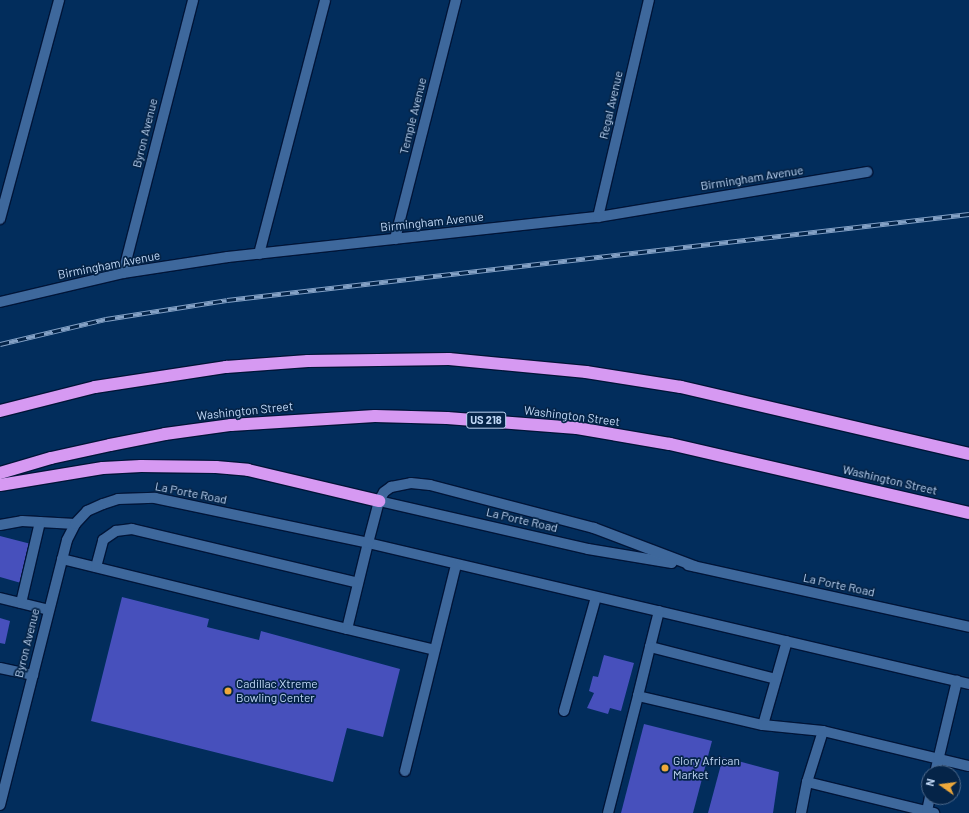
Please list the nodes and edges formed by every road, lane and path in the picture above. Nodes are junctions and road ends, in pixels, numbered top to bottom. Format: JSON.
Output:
{"nodes":[{"id":1,"x":59,"y":0,"type":"edge"},
{"id":2,"x":193,"y":0,"type":"edge"},
{"id":3,"x":325,"y":0,"type":"edge"},
{"id":4,"x":456,"y":0,"type":"edge"},
{"id":5,"x":650,"y":0,"type":"edge"},
{"id":6,"x":867,"y":172,"type":"dead end"},
{"id":7,"x":598,"y":217,"type":"junction"},
{"id":8,"x":0,"y":219,"type":"edge"},
{"id":9,"x":395,"y":239,"type":"junction"},
{"id":10,"x":259,"y":254,"type":"junction"},
{"id":11,"x":123,"y":273,"type":"junction"},
{"id":12,"x":0,"y":302,"type":"edge"},
{"id":13,"x":0,"y":411,"type":"edge"},
{"id":14,"x":969,"y":454,"type":"edge"},
{"id":15,"x":0,"y":473,"type":"edge"},
{"id":16,"x":0,"y":485,"type":"edge"},
{"id":17,"x":379,"y":501,"type":"junction"},
{"id":18,"x":103,"y":504,"type":"joint"},
{"id":19,"x":969,"y":513,"type":"edge"},
{"id":20,"x":40,"y":522,"type":"junction"},
{"id":21,"x":0,"y":524,"type":"edge"},
{"id":22,"x":75,"y":524,"type":"junction"},
{"id":23,"x":368,"y":543,"type":"junction"},
{"id":24,"x":62,"y":559,"type":"junction"},
{"id":25,"x":456,"y":565,"type":"junction"},
{"id":26,"x":694,"y":566,"type":"junction"},
{"id":27,"x":96,"y":567,"type":"junction"},
{"id":28,"x":358,"y":583,"type":"junction"},
{"id":29,"x":596,"y":597,"type":"junction"},
{"id":30,"x":0,"y":598,"type":"edge"},
{"id":31,"x":21,"y":603,"type":"junction"},
{"id":32,"x":49,"y":610,"type":"junction"},
{"id":33,"x":659,"y":612,"type":"junction"},
{"id":34,"x":969,"y":627,"type":"edge"},
{"id":35,"x":347,"y":629,"type":"junction"},
{"id":36,"x":787,"y":642,"type":"junction"},
{"id":37,"x":650,"y":647,"type":"junction"},
{"id":38,"x":435,"y":650,"type":"junction"},
{"id":39,"x":0,"y":668,"type":"edge"},
{"id":40,"x":33,"y":675,"type":"junction"},
{"id":41,"x":776,"y":679,"type":"junction"},
{"id":42,"x":957,"y":681,"type":"junction"},
{"id":43,"x":969,"y":684,"type":"edge"},
{"id":44,"x":638,"y":696,"type":"junction"},
{"id":45,"x":564,"y":711,"type":"dead end"},
{"id":46,"x":763,"y":725,"type":"junction"},
{"id":47,"x":823,"y":731,"type":"junction"},
{"id":48,"x":938,"y":759,"type":"junction"},
{"id":49,"x":937,"y":765,"type":"edge"},
{"id":50,"x":969,"y":766,"type":"edge"},
{"id":51,"x":405,"y":772,"type":"dead end"},
{"id":52,"x":807,"y":782,"type":"junction"},
{"id":53,"x":0,"y":805,"type":"edge"},
{"id":54,"x":930,"y":812,"type":"edge"},
{"id":55,"x":608,"y":813,"type":"edge"},
{"id":56,"x":801,"y":813,"type":"edge"}],
"edges":[{"from":1,"to":8,"type":"street"},
{"from":2,"to":11,"type":"street","name":"Byron Avenue"},
{"from":3,"to":10,"type":"street"},
{"from":4,"to":9,"type":"street","name":"Temple Avenue"},
{"from":5,"to":7,"type":"street","name":"Regal Avenue"},
{"from":6,"to":7,"type":"street","name":"Birmingham Avenue"},
{"from":7,"to":9,"type":"street","name":"Birmingham Avenue"},
{"from":9,"to":10,"type":"street","name":"Birmingham Avenue"},
{"from":10,"to":11,"type":"street","name":"Birmingham Avenue"},
{"from":11,"to":12,"type":"street","name":"Birmingham Avenue"},
{"from":13,"to":14,"type":"highway"},
{"from":15,"to":19,"type":"highway","name":"Washington Street","number":"US 218"},
{"from":16,"to":17,"type":"highway"},
{"from":17,"to":23,"type":"street"},
{"from":17,"to":26,"type":"street","name":"La Porte Road"},
{"from":17,"to":26,"type":"street"},
{"from":18,"to":22,"type":"street","name":"Byron Avenue"},
{"from":18,"to":23,"type":"street","name":"La Porte Road"},
{"from":20,"to":21,"type":"street"},
{"from":20,"to":22,"type":"street"},
{"from":20,"to":31,"type":"street"},
{"from":22,"to":24,"type":"street","name":"Byron Avenue"},
{"from":23,"to":25,"type":"street","name":"La Porte Road"},
{"from":23,"to":28,"type":"street"},
{"from":24,"to":27,"type":"street"},
{"from":24,"to":32,"type":"street","name":"Byron Avenue"},
{"from":25,"to":29,"type":"street","name":"La Porte Road"},
{"from":25,"to":38,"type":"street"},
{"from":26,"to":34,"type":"street","name":"La Porte Road"},
{"from":27,"to":28,"type":"street"},
{"from":27,"to":35,"type":"street"},
{"from":28,"to":35,"type":"street"},
{"from":29,"to":33,"type":"street","name":"La Porte Road"},
{"from":29,"to":45,"type":"street"},
{"from":30,"to":31,"type":"street"},
{"from":31,"to":32,"type":"street"},
{"from":32,"to":40,"type":"street","name":"Byron Avenue"},
{"from":33,"to":36,"type":"street","name":"La Porte Road"},
{"from":33,"to":37,"type":"street"},
{"from":35,"to":38,"type":"street"},
{"from":36,"to":41,"type":"street"},
{"from":36,"to":42,"type":"street","name":"La Porte Road"},
{"from":37,"to":41,"type":"street"},
{"from":37,"to":44,"type":"street"},
{"from":38,"to":51,"type":"street"},
{"from":39,"to":40,"type":"street"},
{"from":40,"to":53,"type":"street","name":"Byron Avenue"},
{"from":41,"to":46,"type":"street"},
{"from":42,"to":43,"type":"street","name":"La Porte Road"},
{"from":42,"to":48,"type":"street"},
{"from":44,"to":46,"type":"street"},
{"from":44,"to":55,"type":"street"},
{"from":46,"to":47,"type":"street"},
{"from":47,"to":48,"type":"street"},
{"from":47,"to":52,"type":"street"},
{"from":48,"to":49,"type":"street"},
{"from":48,"to":50,"type":"street"},
{"from":52,"to":54,"type":"street"},
{"from":52,"to":56,"type":"street"}]}
